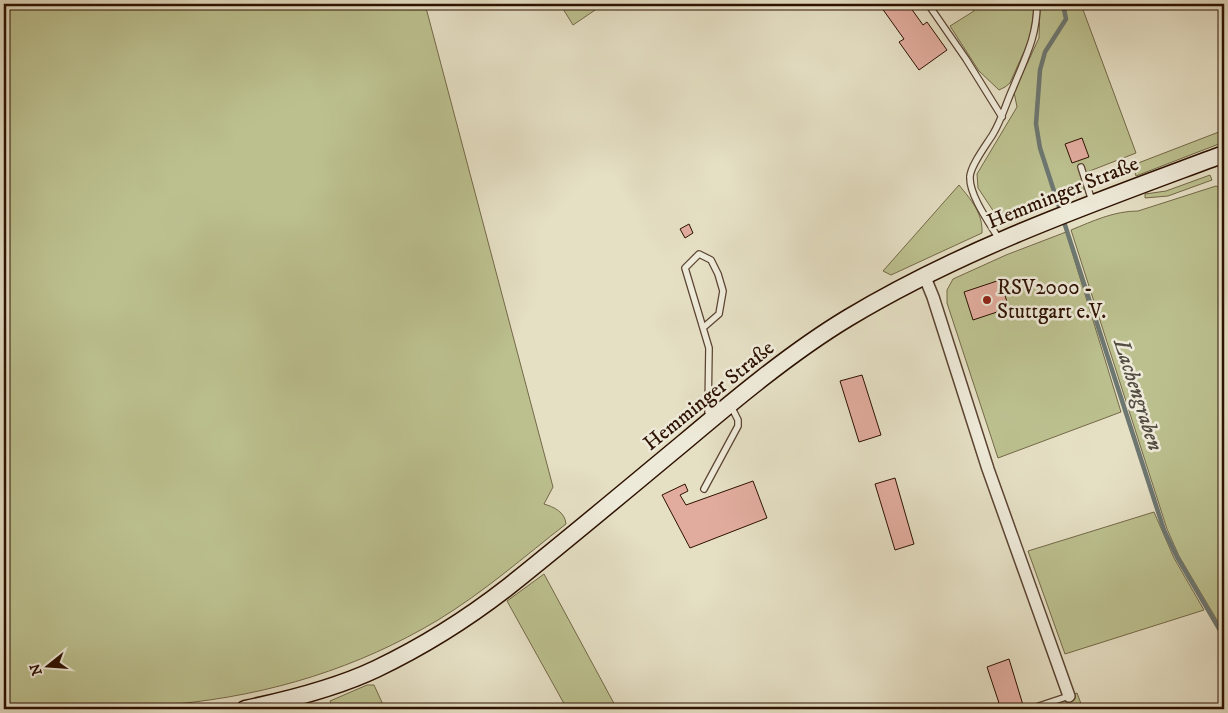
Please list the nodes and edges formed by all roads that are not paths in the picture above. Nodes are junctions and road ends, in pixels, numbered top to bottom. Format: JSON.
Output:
{"nodes":[{"id":1,"x":928,"y":4,"type":"edge"},
{"id":2,"x":1036,"y":4,"type":"edge"},
{"id":3,"x":1002,"y":117,"type":"junction"},
{"id":4,"x":1224,"y":154,"type":"edge"},
{"id":5,"x":1081,"y":166,"type":"dead end"},
{"id":6,"x":1086,"y":206,"type":"junction"},
{"id":7,"x":1000,"y":241,"type":"junction"},
{"id":8,"x":924,"y":275,"type":"junction"},
{"id":9,"x":704,"y":327,"type":"junction"},
{"id":10,"x":730,"y":404,"type":"junction"},
{"id":11,"x":712,"y":418,"type":"junction"},
{"id":12,"x":704,"y":488,"type":"dead end"},
{"id":13,"x":1070,"y":696,"type":"joint"},
{"id":14,"x":245,"y":709,"type":"edge"},
{"id":15,"x":1030,"y":709,"type":"edge"}],
"edges":[{"from":1,"to":3,"type":"lane"},
{"from":2,"to":3,"type":"lane"},
{"from":3,"to":7,"type":"lane"},
{"from":4,"to":6,"type":"main road","name":"Hemminger Straße"},
{"from":5,"to":6,"type":"lane"},
{"from":6,"to":7,"type":"main road","name":"Hemminger Straße"},
{"from":7,"to":8,"type":"main road","name":"Hemminger Straße"},
{"from":8,"to":10,"type":"main road","name":"Hemminger Straße"},
{"from":8,"to":13,"type":"street"},
{"from":9,"to":9,"type":"lane"},
{"from":9,"to":11,"type":"lane"},
{"from":10,"to":11,"type":"main road","name":"Hemminger Straße"},
{"from":10,"to":12,"type":"lane"},
{"from":11,"to":14,"type":"main road","name":"Hemminger Straße"},
{"from":13,"to":15,"type":"lane"}]}
